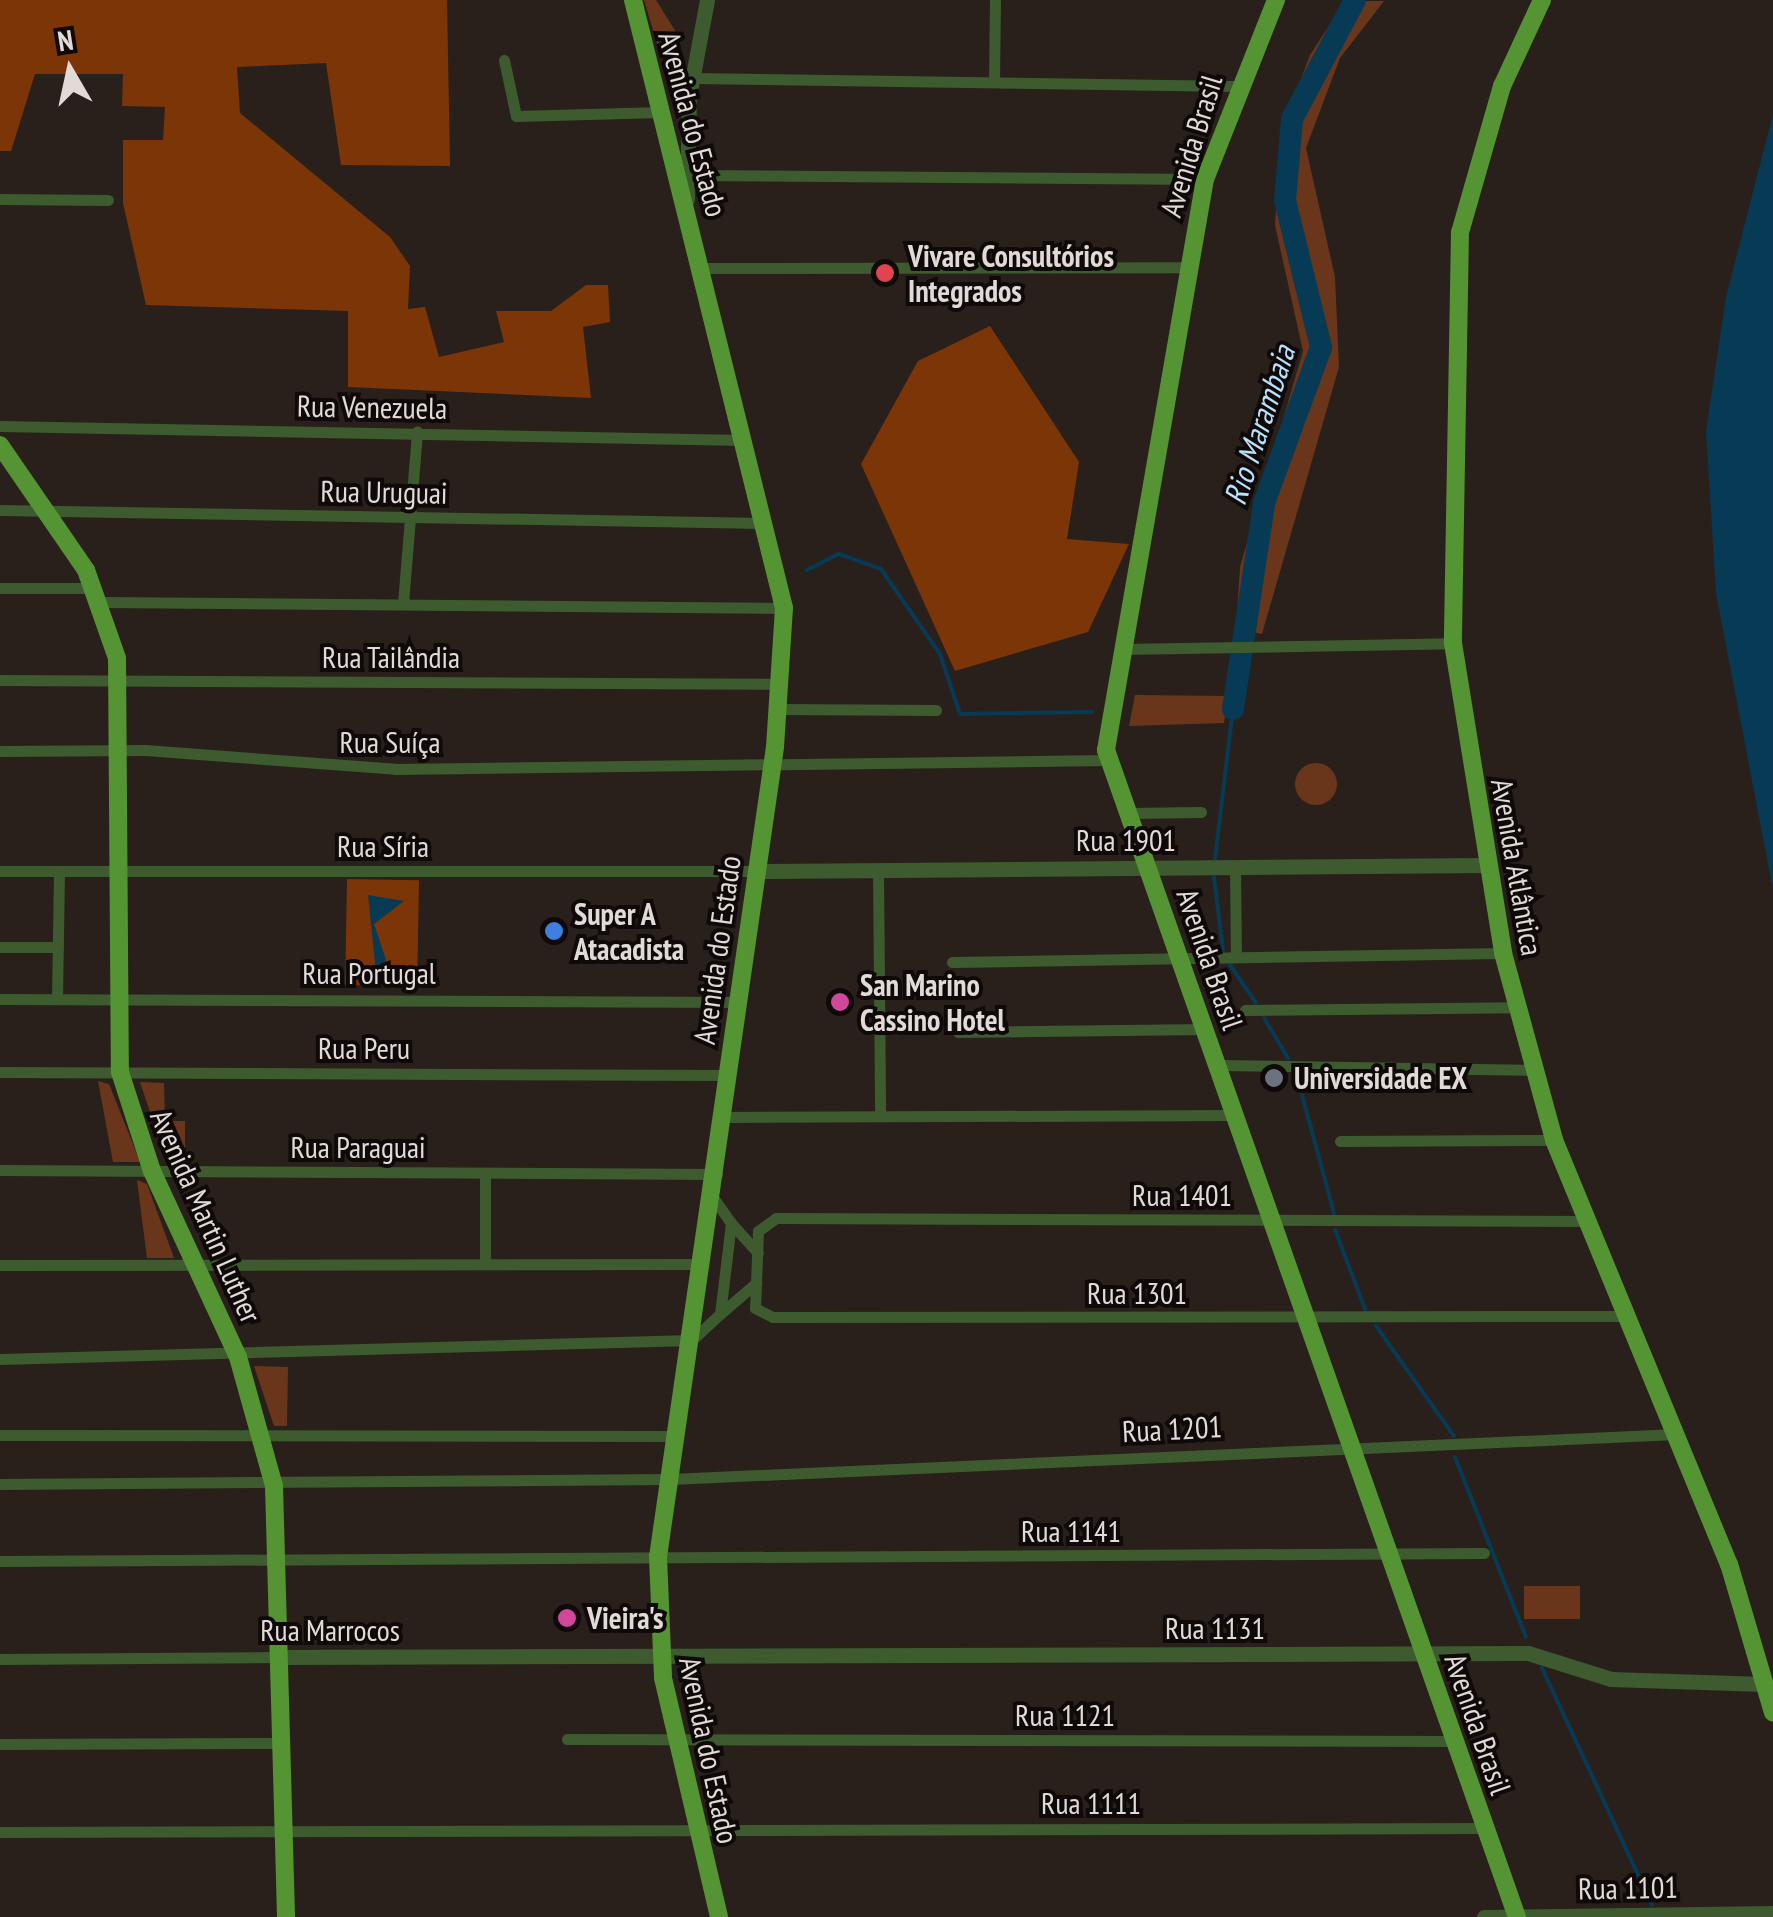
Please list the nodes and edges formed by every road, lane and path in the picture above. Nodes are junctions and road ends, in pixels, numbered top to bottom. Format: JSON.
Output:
{"nodes":[{"id":1,"x":632,"y":0,"type":"edge"},
{"id":2,"x":707,"y":0,"type":"edge"},
{"id":3,"x":995,"y":0,"type":"edge"},
{"id":4,"x":1256,"y":0,"type":"edge"},
{"id":5,"x":1542,"y":0,"type":"edge"},
{"id":6,"x":1273,"y":7,"type":"edge"},
{"id":7,"x":504,"y":60,"type":"dead end"},
{"id":8,"x":693,"y":78,"type":"junction"},
{"id":9,"x":994,"y":82,"type":"junction"},
{"id":10,"x":1236,"y":86,"type":"junction"},
{"id":11,"x":661,"y":112,"type":"junction"},
{"id":12,"x":688,"y":175,"type":"junction"},
{"id":13,"x":1206,"y":179,"type":"junction"},
{"id":14,"x":0,"y":199,"type":"edge"},
{"id":15,"x":108,"y":200,"type":"dead end"},
{"id":16,"x":687,"y":210,"type":"junction"},
{"id":17,"x":1186,"y":266,"type":"junction"},
{"id":18,"x":702,"y":268,"type":"junction"},
{"id":19,"x":0,"y":426,"type":"edge"},
{"id":20,"x":417,"y":432,"type":"junction"},
{"id":21,"x":744,"y":440,"type":"junction"},
{"id":22,"x":0,"y":445,"type":"edge"},
{"id":23,"x":0,"y":510,"type":"edge"},
{"id":24,"x":52,"y":510,"type":"junction"},
{"id":25,"x":410,"y":518,"type":"junction"},
{"id":26,"x":766,"y":524,"type":"junction"},
{"id":27,"x":0,"y":588,"type":"edge"},
{"id":28,"x":97,"y":595,"type":"junction"},
{"id":29,"x":403,"y":603,"type":"junction"},
{"id":30,"x":784,"y":608,"type":"junction"},
{"id":31,"x":1453,"y":643,"type":"junction"},
{"id":32,"x":1122,"y":649,"type":"junction"},
{"id":33,"x":0,"y":680,"type":"edge"},
{"id":34,"x":119,"y":680,"type":"junction"},
{"id":35,"x":782,"y":684,"type":"junction"},
{"id":36,"x":780,"y":709,"type":"junction"},
{"id":37,"x":936,"y":710,"type":"dead end"},
{"id":38,"x":0,"y":750,"type":"edge"},
{"id":39,"x":119,"y":750,"type":"junction"},
{"id":40,"x":777,"y":758,"type":"junction"},
{"id":41,"x":1108,"y":760,"type":"junction"},
{"id":42,"x":1202,"y":812,"type":"dead end"},
{"id":43,"x":1128,"y":813,"type":"junction"},
{"id":44,"x":1486,"y":865,"type":"junction"},
{"id":45,"x":1235,"y":867,"type":"junction"},
{"id":46,"x":1149,"y":868,"type":"junction"},
{"id":47,"x":878,"y":870,"type":"junction"},
{"id":48,"x":0,"y":871,"type":"edge"},
{"id":49,"x":59,"y":871,"type":"junction"},
{"id":50,"x":120,"y":871,"type":"junction"},
{"id":51,"x":761,"y":871,"type":"junction"},
{"id":52,"x":0,"y":947,"type":"edge"},
{"id":53,"x":58,"y":947,"type":"junction"},
{"id":54,"x":1503,"y":953,"type":"junction"},
{"id":55,"x":1180,"y":958,"type":"junction"},
{"id":56,"x":1236,"y":958,"type":"junction"},
{"id":57,"x":952,"y":962,"type":"dead end"},
{"id":58,"x":0,"y":999,"type":"edge"},
{"id":59,"x":57,"y":999,"type":"junction"},
{"id":60,"x":120,"y":999,"type":"junction"},
{"id":61,"x":738,"y":1002,"type":"junction"},
{"id":62,"x":1518,"y":1007,"type":"junction"},
{"id":63,"x":1245,"y":1010,"type":"dead end"},
{"id":64,"x":1205,"y":1029,"type":"junction"},
{"id":65,"x":958,"y":1032,"type":"dead end"},
{"id":66,"x":1218,"y":1065,"type":"junction"},
{"id":67,"x":1533,"y":1070,"type":"junction"},
{"id":68,"x":0,"y":1072,"type":"edge"},
{"id":69,"x":120,"y":1072,"type":"junction"},
{"id":70,"x":728,"y":1075,"type":"junction"},
{"id":71,"x":1236,"y":1115,"type":"junction"},
{"id":72,"x":880,"y":1116,"type":"junction"},
{"id":73,"x":723,"y":1117,"type":"junction"},
{"id":74,"x":1554,"y":1140,"type":"junction"},
{"id":75,"x":1340,"y":1141,"type":"dead end"},
{"id":76,"x":0,"y":1170,"type":"edge"},
{"id":77,"x":152,"y":1171,"type":"junction"},
{"id":78,"x":485,"y":1173,"type":"junction"},
{"id":79,"x":717,"y":1174,"type":"junction"},
{"id":80,"x":713,"y":1198,"type":"junction"},
{"id":81,"x":1272,"y":1220,"type":"junction"},
{"id":82,"x":1587,"y":1221,"type":"junction"},
{"id":83,"x":731,"y":1224,"type":"junction"},
{"id":84,"x":758,"y":1254,"type":"junction"},
{"id":85,"x":0,"y":1264,"type":"edge"},
{"id":86,"x":198,"y":1264,"type":"junction"},
{"id":87,"x":486,"y":1264,"type":"junction"},
{"id":88,"x":703,"y":1264,"type":"junction"},
{"id":89,"x":756,"y":1283,"type":"junction"},
{"id":90,"x":720,"y":1314,"type":"junction"},
{"id":91,"x":1626,"y":1316,"type":"junction"},
{"id":92,"x":1307,"y":1318,"type":"junction"},
{"id":93,"x":692,"y":1340,"type":"junction"},
{"id":94,"x":238,"y":1357,"type":"junction"},
{"id":95,"x":0,"y":1359,"type":"edge"},
{"id":96,"x":262,"y":1434,"type":"junction"},
{"id":97,"x":1676,"y":1434,"type":"junction"},
{"id":98,"x":0,"y":1435,"type":"edge"},
{"id":99,"x":677,"y":1436,"type":"junction"},
{"id":100,"x":1351,"y":1445,"type":"junction"},
{"id":101,"x":671,"y":1479,"type":"junction"},
{"id":102,"x":0,"y":1484,"type":"edge"},
{"id":103,"x":274,"y":1486,"type":"junction"},
{"id":104,"x":1484,"y":1553,"type":"dead end"},
{"id":105,"x":1390,"y":1555,"type":"junction"},
{"id":106,"x":658,"y":1557,"type":"junction"},
{"id":107,"x":279,"y":1558,"type":"junction"},
{"id":108,"x":0,"y":1560,"type":"edge"},
{"id":109,"x":1425,"y":1655,"type":"junction"},
{"id":110,"x":660,"y":1657,"type":"junction"},
{"id":111,"x":280,"y":1658,"type":"junction"},
{"id":112,"x":0,"y":1659,"type":"edge"},
{"id":113,"x":1764,"y":1684,"type":"junction"},
{"id":114,"x":1773,"y":1713,"type":"edge"},
{"id":115,"x":675,"y":1738,"type":"junction"},
{"id":116,"x":566,"y":1739,"type":"dead end"},
{"id":117,"x":1455,"y":1740,"type":"junction"},
{"id":118,"x":282,"y":1743,"type":"junction"},
{"id":119,"x":0,"y":1744,"type":"edge"},
{"id":120,"x":696,"y":1827,"type":"junction"},
{"id":121,"x":1486,"y":1828,"type":"junction"},
{"id":122,"x":284,"y":1830,"type":"junction"},
{"id":123,"x":0,"y":1832,"type":"edge"},
{"id":124,"x":1773,"y":1914,"type":"edge"},
{"id":125,"x":1619,"y":1916,"type":"edge"},
{"id":126,"x":286,"y":1917,"type":"edge"},
{"id":127,"x":718,"y":1917,"type":"edge"},
{"id":128,"x":1484,"y":1917,"type":"edge"},
{"id":129,"x":1516,"y":1917,"type":"edge"}],
"edges":[{"from":1,"to":11,"type":"main road","name":"Avenida do Estado"},
{"from":2,"to":8,"type":"street"},
{"from":3,"to":9,"type":"street"},
{"from":4,"to":6,"type":"main road"},
{"from":5,"to":31,"type":"main road","name":"Avenida Atlântica"},
{"from":6,"to":10,"type":"main road","name":"Avenida Brasil"},
{"from":7,"to":11,"type":"street"},
{"from":8,"to":9,"type":"street"},
{"from":8,"to":12,"type":"street"},
{"from":9,"to":10,"type":"street"},
{"from":10,"to":13,"type":"main road","name":"Avenida Brasil"},
{"from":11,"to":16,"type":"main road","name":"Avenida do Estado"},
{"from":12,"to":13,"type":"street"},
{"from":12,"to":16,"type":"street"},
{"from":13,"to":17,"type":"main road","name":"Avenida Brasil"},
{"from":14,"to":15,"type":"street"},
{"from":16,"to":18,"type":"main road","name":"Avenida do Estado"},
{"from":17,"to":18,"type":"street"},
{"from":17,"to":32,"type":"main road","name":"Avenida Brasil"},
{"from":18,"to":21,"type":"main road","name":"Avenida do Estado"},
{"from":19,"to":20,"type":"street","name":"Rua Venezuela"},
{"from":20,"to":21,"type":"street","name":"Rua Venezuela"},
{"from":20,"to":25,"type":"street"},
{"from":21,"to":26,"type":"main road","name":"Avenida do Estado"},
{"from":22,"to":24,"type":"main road","name":"Avenida Martin Luther"},
{"from":23,"to":24,"type":"street","name":"Rua Uruguai"},
{"from":24,"to":25,"type":"street","name":"Rua Uruguai"},
{"from":24,"to":28,"type":"main road","name":"Avenida Martin Luther"},
{"from":25,"to":26,"type":"street","name":"Rua Uruguai"},
{"from":25,"to":29,"type":"street"},
{"from":26,"to":30,"type":"main road","name":"Avenida do Estado"},
{"from":27,"to":28,"type":"street"},
{"from":28,"to":29,"type":"street"},
{"from":28,"to":34,"type":"main road","name":"Avenida Martin Luther"},
{"from":29,"to":30,"type":"street"},
{"from":30,"to":35,"type":"main road","name":"Avenida do Estado"},
{"from":31,"to":32,"type":"street"},
{"from":31,"to":44,"type":"main road","name":"Avenida Atlântica"},
{"from":32,"to":41,"type":"main road","name":"Avenida Brasil"},
{"from":33,"to":34,"type":"street","name":"Rua Tailândia"},
{"from":34,"to":35,"type":"street","name":"Rua Tailândia"},
{"from":34,"to":39,"type":"main road","name":"Avenida Martin Luther"},
{"from":35,"to":36,"type":"main road","name":"Avenida do Estado"},
{"from":36,"to":37,"type":"street"},
{"from":36,"to":40,"type":"main road","name":"Avenida do Estado"},
{"from":38,"to":39,"type":"street","name":"Rua Suíça"},
{"from":39,"to":40,"type":"street","name":"Rua Suíça"},
{"from":39,"to":50,"type":"main road","name":"Avenida Martin Luther"},
{"from":40,"to":41,"type":"street","name":"Rua Suíça"},
{"from":40,"to":51,"type":"main road","name":"Avenida do Estado"},
{"from":41,"to":43,"type":"main road","name":"Avenida Brasil"},
{"from":42,"to":43,"type":"street"},
{"from":43,"to":46,"type":"main road","name":"Avenida Brasil"},
{"from":44,"to":45,"type":"street","name":"Rua 1901"},
{"from":44,"to":54,"type":"main road","name":"Avenida Atlântica"},
{"from":45,"to":46,"type":"street","name":"Rua 1901"},
{"from":45,"to":56,"type":"street"},
{"from":46,"to":47,"type":"street","name":"Rua 1901"},
{"from":46,"to":55,"type":"main road","name":"Avenida Brasil"},
{"from":47,"to":51,"type":"street","name":"Rua 1901"},
{"from":47,"to":72,"type":"street"},
{"from":48,"to":49,"type":"street","name":"Rua Síria"},
{"from":49,"to":50,"type":"street","name":"Rua Síria"},
{"from":49,"to":53,"type":"street"},
{"from":50,"to":51,"type":"street","name":"Rua Síria"},
{"from":50,"to":60,"type":"main road","name":"Avenida Martin Luther"},
{"from":51,"to":61,"type":"main road","name":"Avenida do Estado"},
{"from":52,"to":53,"type":"street"},
{"from":53,"to":59,"type":"street"},
{"from":54,"to":56,"type":"street"},
{"from":54,"to":62,"type":"main road","name":"Avenida Atlântica"},
{"from":55,"to":56,"type":"street"},
{"from":55,"to":57,"type":"street"},
{"from":55,"to":64,"type":"main road","name":"Avenida Brasil"},
{"from":58,"to":59,"type":"street","name":"Rua Portugal"},
{"from":59,"to":60,"type":"street","name":"Rua Portugal"},
{"from":60,"to":61,"type":"street","name":"Rua Portugal"},
{"from":60,"to":69,"type":"main road","name":"Avenida Martin Luther"},
{"from":61,"to":70,"type":"main road","name":"Avenida do Estado"},
{"from":62,"to":63,"type":"street"},
{"from":62,"to":67,"type":"main road","name":"Avenida Atlântica"},
{"from":64,"to":65,"type":"street"},
{"from":64,"to":66,"type":"main road","name":"Avenida Brasil"},
{"from":66,"to":67,"type":"street"},
{"from":66,"to":71,"type":"main road","name":"Avenida Brasil"},
{"from":67,"to":74,"type":"main road","name":"Avenida Atlântica"},
{"from":68,"to":69,"type":"street","name":"Rua Peru"},
{"from":69,"to":70,"type":"street","name":"Rua Peru"},
{"from":69,"to":77,"type":"main road","name":"Avenida Martin Luther"},
{"from":70,"to":73,"type":"main road","name":"Avenida do Estado"},
{"from":71,"to":72,"type":"street"},
{"from":71,"to":81,"type":"main road","name":"Avenida Brasil"},
{"from":72,"to":73,"type":"street"},
{"from":73,"to":79,"type":"main road","name":"Avenida do Estado"},
{"from":74,"to":75,"type":"street"},
{"from":74,"to":82,"type":"main road","name":"Avenida Atlântica"},
{"from":76,"to":77,"type":"street","name":"Rua Paraguai"},
{"from":77,"to":78,"type":"street","name":"Rua Paraguai"},
{"from":77,"to":86,"type":"main road","name":"Avenida Martin Luther"},
{"from":78,"to":79,"type":"street","name":"Rua Paraguai"},
{"from":78,"to":87,"type":"street"},
{"from":79,"to":80,"type":"main road","name":"Avenida do Estado"},
{"from":80,"to":83,"type":"street"},
{"from":80,"to":88,"type":"main road","name":"Avenida do Estado"},
{"from":81,"to":82,"type":"street","name":"Rua 1401"},
{"from":81,"to":84,"type":"street","name":"Rua 1401"},
{"from":81,"to":92,"type":"main road","name":"Avenida Brasil"},
{"from":82,"to":91,"type":"main road","name":"Avenida Atlântica"},
{"from":83,"to":84,"type":"street"},
{"from":83,"to":90,"type":"street"},
{"from":84,"to":89,"type":"street"},
{"from":85,"to":86,"type":"street"},
{"from":86,"to":87,"type":"street"},
{"from":86,"to":94,"type":"main road","name":"Avenida Martin Luther"},
{"from":87,"to":88,"type":"street"},
{"from":88,"to":93,"type":"main road","name":"Avenida do Estado"},
{"from":89,"to":90,"type":"street"},
{"from":89,"to":92,"type":"street","name":"Rua 1301"},
{"from":90,"to":93,"type":"street"},
{"from":91,"to":92,"type":"street","name":"Rua 1301"},
{"from":91,"to":97,"type":"main road","name":"Avenida Atlântica"},
{"from":92,"to":100,"type":"main road","name":"Avenida Brasil"},
{"from":93,"to":94,"type":"street"},
{"from":93,"to":99,"type":"main road","name":"Avenida do Estado"},
{"from":94,"to":95,"type":"street"},
{"from":94,"to":96,"type":"main road","name":"Avenida Martin Luther"},
{"from":96,"to":98,"type":"street"},
{"from":96,"to":99,"type":"street"},
{"from":96,"to":103,"type":"main road","name":"Avenida Martin Luther"},
{"from":97,"to":100,"type":"street","name":"Rua 1201"},
{"from":97,"to":113,"type":"main road","name":"Avenida Atlântica"},
{"from":99,"to":101,"type":"main road","name":"Avenida do Estado"},
{"from":100,"to":101,"type":"street","name":"Rua 1201"},
{"from":100,"to":105,"type":"main road","name":"Avenida Brasil"},
{"from":101,"to":103,"type":"street","name":"Rua 1201"},
{"from":101,"to":106,"type":"main road","name":"Avenida do Estado"},
{"from":102,"to":103,"type":"street","name":"Rua 1201"},
{"from":103,"to":107,"type":"main road","name":"Avenida Martin Luther"},
{"from":104,"to":105,"type":"street","name":"Rua 1141"},
{"from":105,"to":106,"type":"street","name":"Rua 1141"},
{"from":105,"to":109,"type":"main road","name":"Avenida Brasil"},
{"from":106,"to":107,"type":"street","name":"Rua 1141"},
{"from":106,"to":110,"type":"main road","name":"Avenida do Estado"},
{"from":107,"to":108,"type":"street","name":"Rua 1141"},
{"from":107,"to":111,"type":"main road","name":"Avenida Martin Luther"},
{"from":109,"to":110,"type":"street","name":"Rua 1131"},
{"from":109,"to":113,"type":"street","name":"Rua 1131"},
{"from":109,"to":117,"type":"main road","name":"Avenida Brasil"},
{"from":110,"to":111,"type":"street","name":"Rua Marrocos"},
{"from":110,"to":115,"type":"main road","name":"Avenida do Estado"},
{"from":111,"to":112,"type":"street","name":"Rua Marrocos"},
{"from":111,"to":118,"type":"main road","name":"Avenida Martin Luther"},
{"from":113,"to":114,"type":"main road","name":"Avenida Atlântica"},
{"from":115,"to":116,"type":"street","name":"Rua 1121"},
{"from":115,"to":117,"type":"street","name":"Rua 1121"},
{"from":115,"to":120,"type":"main road","name":"Avenida do Estado"},
{"from":117,"to":121,"type":"main road","name":"Avenida Brasil"},
{"from":118,"to":119,"type":"street"},
{"from":118,"to":122,"type":"main road","name":"Avenida Martin Luther"},
{"from":120,"to":121,"type":"street","name":"Rua 1111"},
{"from":120,"to":122,"type":"street","name":"Rua 1111"},
{"from":120,"to":127,"type":"main road","name":"Avenida do Estado"},
{"from":121,"to":129,"type":"main road","name":"Avenida Brasil"},
{"from":122,"to":123,"type":"street","name":"Rua 1111"},
{"from":122,"to":126,"type":"main road","name":"Avenida Martin Luther"},
{"from":124,"to":125,"type":"street","name":"Rua 1101"},
{"from":125,"to":129,"type":"street","name":"Rua 1101"},
{"from":128,"to":129,"type":"street","name":"Rua 1101"}]}
